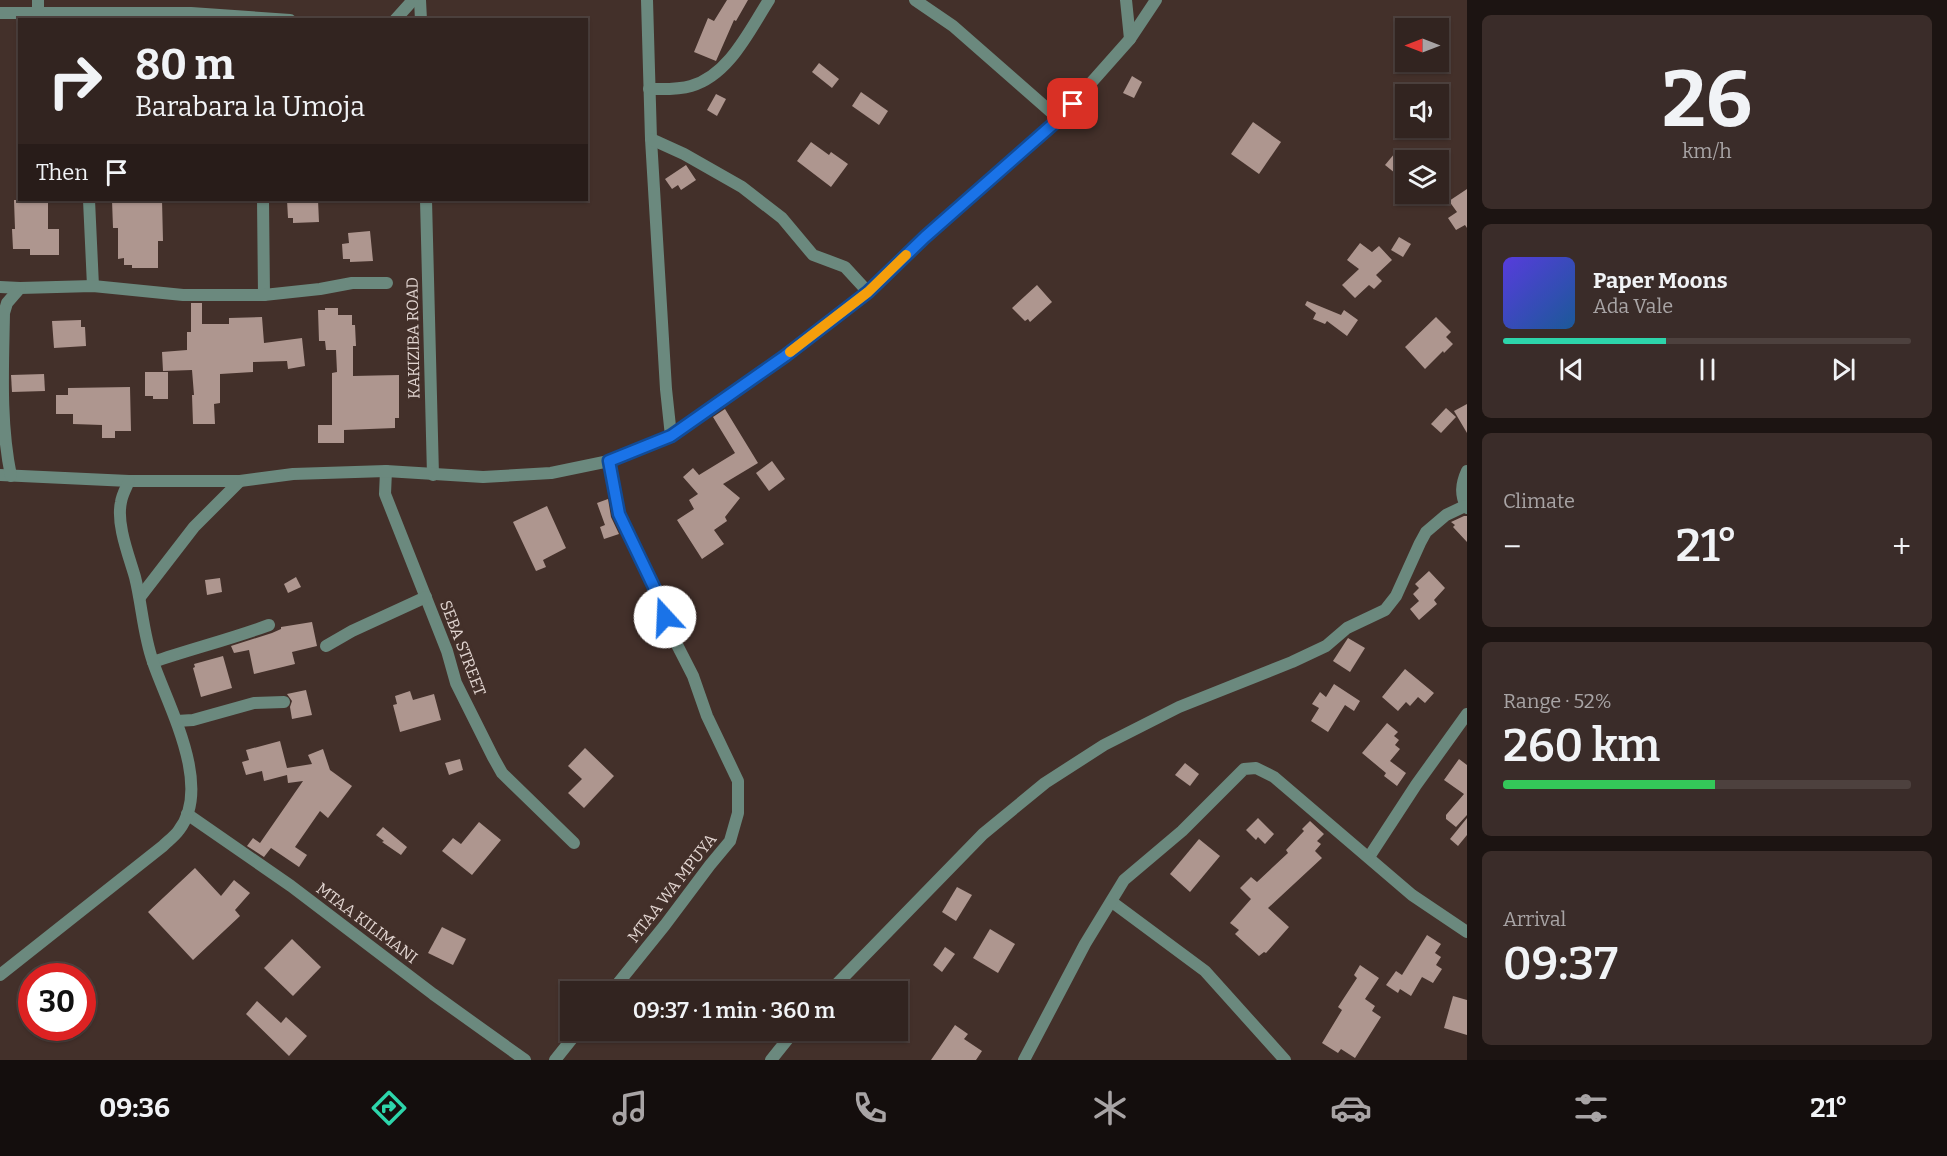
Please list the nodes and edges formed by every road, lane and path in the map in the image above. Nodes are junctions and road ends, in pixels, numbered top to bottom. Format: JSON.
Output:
{"nodes":[{"id":1,"x":38,"y":0,"type":"edge"},
{"id":2,"x":413,"y":0,"type":"edge"},
{"id":3,"x":420,"y":0,"type":"edge"},
{"id":4,"x":647,"y":0,"type":"edge"},
{"id":5,"x":769,"y":0,"type":"edge"},
{"id":6,"x":915,"y":0,"type":"edge"},
{"id":7,"x":1126,"y":0,"type":"edge"},
{"id":8,"x":1156,"y":0,"type":"edge"},
{"id":9,"x":0,"y":13,"type":"edge"},
{"id":10,"x":38,"y":14,"type":"junction"},
{"id":11,"x":80,"y":17,"type":"edge"},
{"id":12,"x":248,"y":18,"type":"edge"},
{"id":13,"x":397,"y":18,"type":"edge"},
{"id":14,"x":421,"y":18,"type":"edge"},
{"id":15,"x":1130,"y":39,"type":"junction"},
{"id":16,"x":649,"y":89,"type":"junction"},
{"id":17,"x":1059,"y":119,"type":"junction"},
{"id":18,"x":651,"y":139,"type":"junction"},
{"id":19,"x":89,"y":201,"type":"edge"},
{"id":20,"x":263,"y":201,"type":"edge"},
{"id":21,"x":426,"y":201,"type":"edge"},
{"id":22,"x":387,"y":283,"type":"dead end"},
{"id":23,"x":93,"y":286,"type":"junction"},
{"id":24,"x":0,"y":287,"type":"edge"},
{"id":25,"x":20,"y":288,"type":"junction"},
{"id":26,"x":868,"y":292,"type":"junction"},
{"id":27,"x":264,"y":295,"type":"junction"},
{"id":28,"x":671,"y":436,"type":"junction"},
{"id":29,"x":609,"y":461,"type":"junction"},
{"id":30,"x":386,"y":471,"type":"junction"},
{"id":31,"x":1467,"y":471,"type":"edge"},
{"id":32,"x":6,"y":475,"type":"edge"},
{"id":33,"x":433,"y":475,"type":"junction"},
{"id":34,"x":129,"y":481,"type":"junction"},
{"id":35,"x":240,"y":481,"type":"junction"},
{"id":36,"x":1466,"y":507,"type":"edge"},
{"id":37,"x":140,"y":597,"type":"junction"},
{"id":38,"x":426,"y":597,"type":"junction"},
{"id":39,"x":269,"y":625,"type":"dead end"},
{"id":40,"x":326,"y":646,"type":"dead end"},
{"id":41,"x":153,"y":662,"type":"junction"},
{"id":42,"x":284,"y":702,"type":"dead end"},
{"id":43,"x":1467,"y":714,"type":"edge"},
{"id":44,"x":177,"y":721,"type":"junction"},
{"id":45,"x":187,"y":814,"type":"junction"},
{"id":46,"x":574,"y":843,"type":"dead end"},
{"id":47,"x":1369,"y":857,"type":"junction"},
{"id":48,"x":1112,"y":902,"type":"junction"},
{"id":49,"x":1467,"y":932,"type":"edge"},
{"id":50,"x":2,"y":970,"type":"edge"},
{"id":51,"x":620,"y":981,"type":"edge"},
{"id":52,"x":839,"y":981,"type":"edge"},
{"id":53,"x":570,"y":1041,"type":"edge"},
{"id":54,"x":786,"y":1041,"type":"edge"},
{"id":55,"x":525,"y":1060,"type":"edge"},
{"id":56,"x":555,"y":1060,"type":"edge"},
{"id":57,"x":771,"y":1060,"type":"edge"},
{"id":58,"x":1024,"y":1060,"type":"edge"},
{"id":59,"x":1285,"y":1060,"type":"edge"}],
"edges":[{"from":1,"to":10,"type":"street"},
{"from":2,"to":13,"type":"street"},
{"from":3,"to":14,"type":"street"},
{"from":4,"to":16,"type":"street"},
{"from":5,"to":16,"type":"street"},
{"from":6,"to":17,"type":"street"},
{"from":7,"to":15,"type":"street"},
{"from":8,"to":15,"type":"street"},
{"from":9,"to":10,"type":"street"},
{"from":10,"to":11,"type":"street"},
{"from":11,"to":12,"type":"street"},
{"from":15,"to":17,"type":"street"},
{"from":16,"to":18,"type":"street"},
{"from":17,"to":26,"type":"street"},
{"from":18,"to":26,"type":"street"},
{"from":18,"to":28,"type":"street"},
{"from":19,"to":23,"type":"street"},
{"from":20,"to":27,"type":"street"},
{"from":21,"to":33,"type":"street","name":"KAKIZIBA ROAD"},
{"from":22,"to":27,"type":"street"},
{"from":23,"to":25,"type":"street"},
{"from":23,"to":27,"type":"street"},
{"from":24,"to":25,"type":"street"},
{"from":25,"to":32,"type":"street"},
{"from":26,"to":28,"type":"street"},
{"from":28,"to":29,"type":"street"},
{"from":29,"to":33,"type":"street"},
{"from":29,"to":51,"type":"street","name":"MTAA WA MPUYA"},
{"from":30,"to":33,"type":"street"},
{"from":30,"to":35,"type":"street"},
{"from":30,"to":38,"type":"street","name":"SEBA STREET"},
{"from":31,"to":36,"type":"street"},
{"from":32,"to":34,"type":"street"},
{"from":34,"to":35,"type":"street"},
{"from":34,"to":37,"type":"street"},
{"from":35,"to":37,"type":"street"},
{"from":36,"to":52,"type":"street"},
{"from":37,"to":41,"type":"street"},
{"from":38,"to":40,"type":"street"},
{"from":38,"to":46,"type":"street","name":"SEBA STREET"},
{"from":39,"to":41,"type":"street"},
{"from":41,"to":44,"type":"street"},
{"from":42,"to":44,"type":"street"},
{"from":43,"to":47,"type":"street"},
{"from":44,"to":45,"type":"street"},
{"from":45,"to":50,"type":"street"},
{"from":45,"to":55,"type":"street","name":"MTAA KILIMANI"},
{"from":47,"to":48,"type":"street"},
{"from":47,"to":49,"type":"street"},
{"from":48,"to":58,"type":"street"},
{"from":48,"to":59,"type":"street"},
{"from":53,"to":56,"type":"street"},
{"from":54,"to":57,"type":"street"}]}
